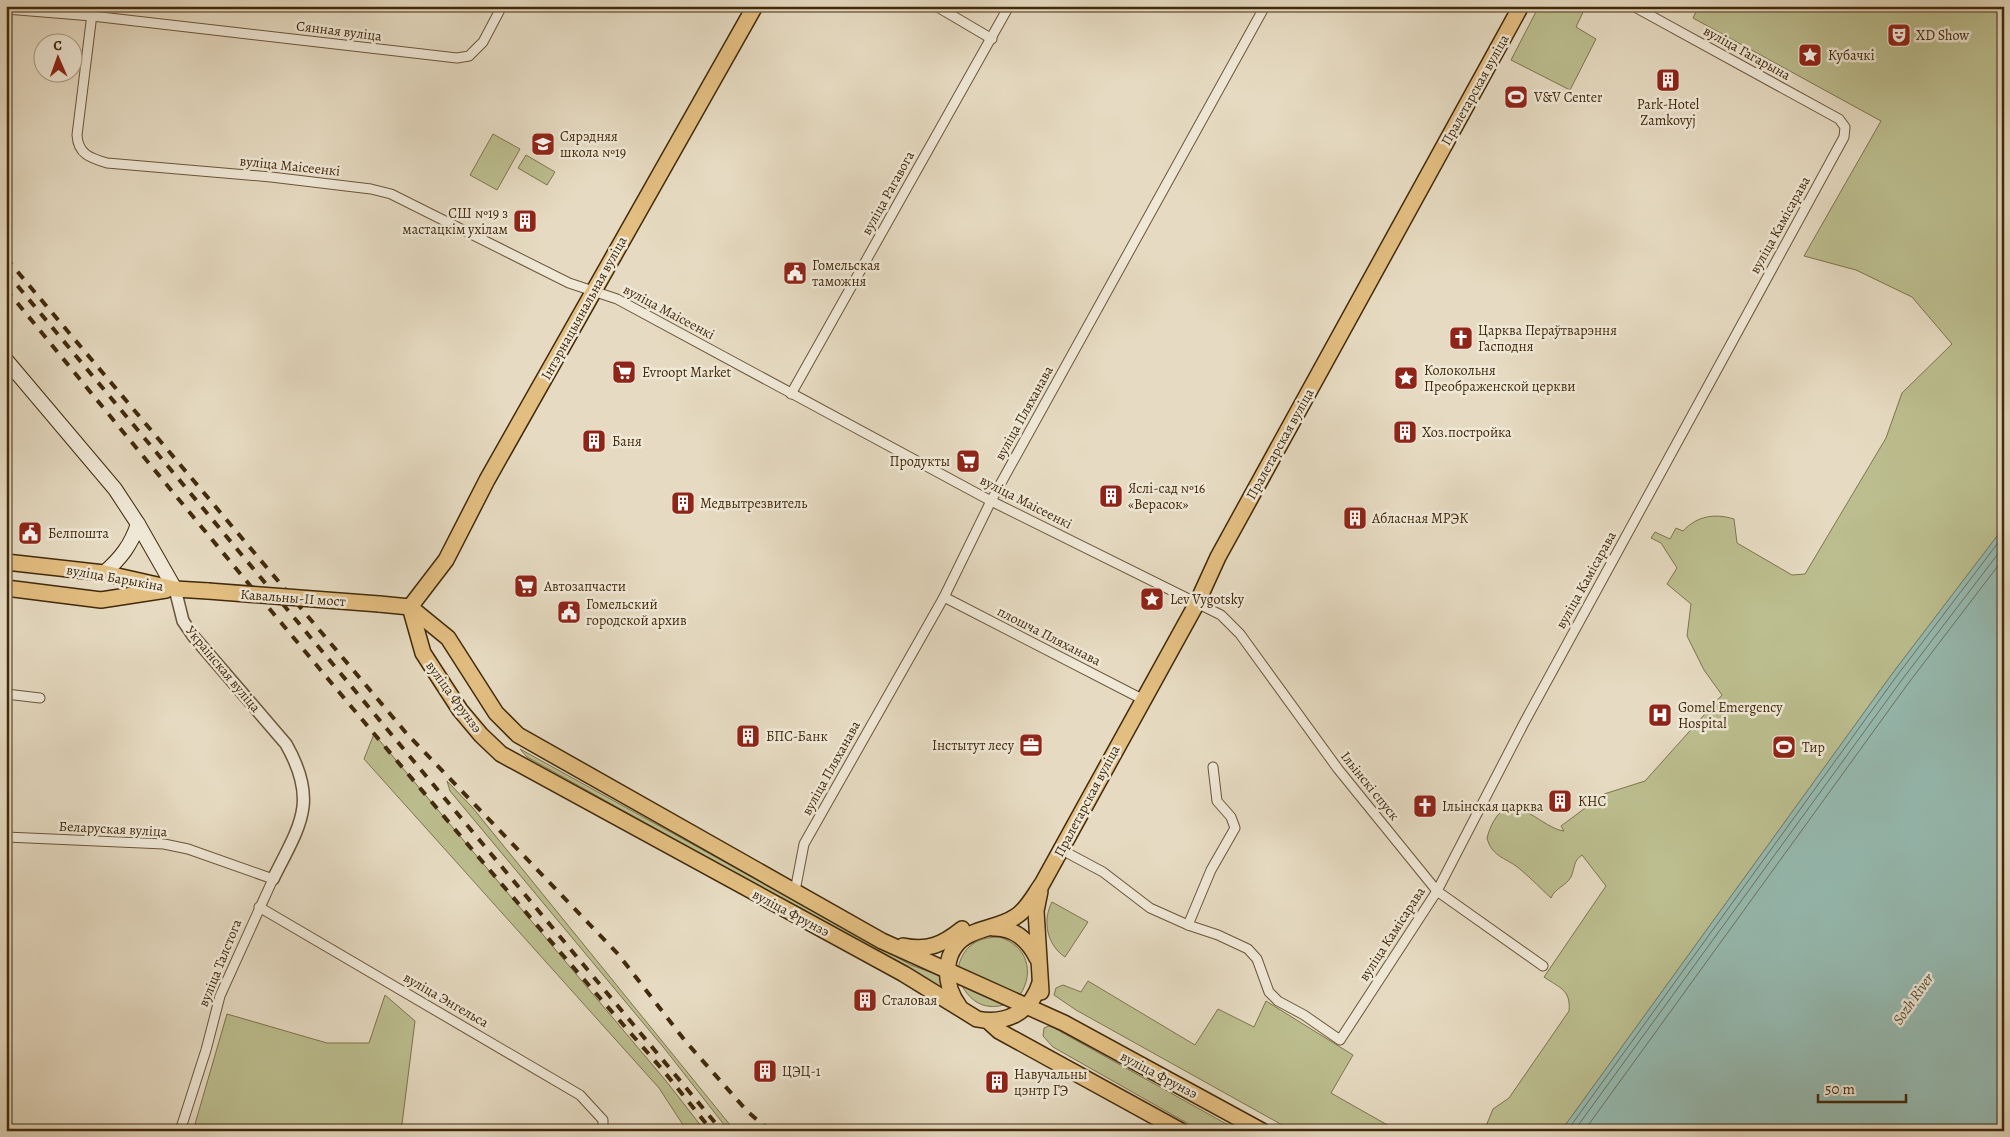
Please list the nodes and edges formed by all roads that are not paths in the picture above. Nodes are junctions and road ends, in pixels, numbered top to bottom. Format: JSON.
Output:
{"nodes":[{"id":1,"x":502,"y":6,"type":"edge"},
{"id":2,"x":756,"y":6,"type":"edge"},
{"id":3,"x":936,"y":6,"type":"edge"},
{"id":4,"x":1009,"y":6,"type":"edge"},
{"id":5,"x":1264,"y":6,"type":"edge"},
{"id":6,"x":1521,"y":6,"type":"edge"},
{"id":7,"x":1633,"y":6,"type":"edge"},
{"id":8,"x":6,"y":9,"type":"edge"},
{"id":9,"x":93,"y":11,"type":"edge"},
{"id":10,"x":992,"y":39,"type":"junction"},
{"id":11,"x":1845,"y":127,"type":"joint"},
{"id":12,"x":593,"y":292,"type":"junction"},
{"id":13,"x":6,"y":360,"type":"edge"},
{"id":14,"x":791,"y":394,"type":"junction"},
{"id":15,"x":991,"y":501,"type":"junction"},
{"id":16,"x":138,"y":524,"type":"junction"},
{"id":17,"x":6,"y":562,"type":"edge"},
{"id":18,"x":104,"y":574,"type":"junction"},
{"id":19,"x":6,"y":588,"type":"edge"},
{"id":20,"x":175,"y":589,"type":"junction"},
{"id":21,"x":944,"y":596,"type":"junction"},
{"id":22,"x":1196,"y":603,"type":"junction"},
{"id":23,"x":410,"y":607,"type":"junction"},
{"id":24,"x":6,"y":694,"type":"edge"},
{"id":25,"x":40,"y":698,"type":"dead end"},
{"id":26,"x":1142,"y":699,"type":"junction"},
{"id":27,"x":1213,"y":767,"type":"dead end"},
{"id":28,"x":304,"y":812,"type":"joint"},
{"id":29,"x":6,"y":837,"type":"edge"},
{"id":30,"x":1060,"y":849,"type":"junction"},
{"id":31,"x":273,"y":879,"type":"junction"},
{"id":32,"x":1042,"y":884,"type":"junction"},
{"id":33,"x":795,"y":891,"type":"junction"},
{"id":34,"x":1437,"y":891,"type":"junction"},
{"id":35,"x":1030,"y":900,"type":"junction"},
{"id":36,"x":259,"y":906,"type":"junction"},
{"id":37,"x":1188,"y":925,"type":"junction"},
{"id":38,"x":984,"y":928,"type":"junction"},
{"id":39,"x":882,"y":941,"type":"junction"},
{"id":40,"x":1038,"y":961,"type":"junction"},
{"id":41,"x":1543,"y":966,"type":"dead end"},
{"id":42,"x":946,"y":970,"type":"junction"},
{"id":43,"x":1040,"y":983,"type":"junction"},
{"id":44,"x":959,"y":1006,"type":"junction"},
{"id":45,"x":1028,"y":1006,"type":"junction"},
{"id":46,"x":988,"y":1021,"type":"junction"},
{"id":47,"x":1064,"y":1023,"type":"junction"},
{"id":48,"x":180,"y":1131,"type":"edge"},
{"id":49,"x":603,"y":1131,"type":"edge"},
{"id":50,"x":1181,"y":1131,"type":"edge"},
{"id":51,"x":1262,"y":1131,"type":"edge"}],
"edges":[{"from":1,"to":9,"type":"street","name":"Сянная вуліца"},
{"from":2,"to":12,"type":"main road","name":"Інтэрнацыянальная вуліца"},
{"from":3,"to":10,"type":"street"},
{"from":4,"to":10,"type":"street","name":"вуліца Рагавога"},
{"from":5,"to":15,"type":"street","name":"вуліца Пляханава"},
{"from":6,"to":22,"type":"main road","name":"Пралетарская вуліца"},
{"from":7,"to":11,"type":"street","name":"вуліца Гагарына"},
{"from":8,"to":9,"type":"street","name":"Сянная вуліца"},
{"from":9,"to":12,"type":"street","name":"вуліца Маісеенкі"},
{"from":10,"to":14,"type":"street","name":"вуліца Рагавога"},
{"from":11,"to":34,"type":"street","name":"вуліца Камісарава"},
{"from":12,"to":14,"type":"street","name":"вуліца Маісеенкі"},
{"from":12,"to":23,"type":"main road","name":"Інтэрнацыянальная вуліца"},
{"from":13,"to":16,"type":"main road","name":"Украінская вуліца"},
{"from":14,"to":15,"type":"street","name":"вуліца Маісеенкі"},
{"from":15,"to":21,"type":"street","name":"вуліца Пляханава"},
{"from":15,"to":22,"type":"street","name":"вуліца Маісеенкі"},
{"from":16,"to":18,"type":"main road"},
{"from":16,"to":20,"type":"main road","name":"Украінская вуліца"},
{"from":17,"to":18,"type":"main road","name":"вуліца Барыкіна"},
{"from":18,"to":20,"type":"main road","name":"вуліца Барыкіна"},
{"from":19,"to":20,"type":"main road","name":"вуліца Барыкіна"},
{"from":20,"to":23,"type":"main road","name":"Кавальны-II мост","bridge":true},
{"from":20,"to":28,"type":"street","name":"Украінская вуліца"},
{"from":21,"to":26,"type":"street","name":"плошча Пляханава"},
{"from":21,"to":33,"type":"street","name":"вуліца Пляханава"},
{"from":22,"to":26,"type":"main road","name":"Пралетарская вуліца"},
{"from":22,"to":34,"type":"street","name":"Ільінскі спуск"},
{"from":23,"to":33,"type":"main road","name":"вуліца Фрунзэ"},
{"from":23,"to":44,"type":"main road","name":"вуліца Фрунзэ"},
{"from":24,"to":25,"type":"street"},
{"from":26,"to":30,"type":"main road","name":"Пралетарская вуліца"},
{"from":27,"to":37,"type":"street"},
{"from":28,"to":31,"type":"street","name":"вуліца Талстога"},
{"from":29,"to":31,"type":"street","name":"Беларуская вуліца"},
{"from":30,"to":32,"type":"main road","name":"Пралетарская вуліца"},
{"from":30,"to":37,"type":"street"},
{"from":31,"to":36,"type":"street","name":"вуліца Талстога"},
{"from":32,"to":35,"type":"main road","name":"Пралетарская вуліца"},
{"from":32,"to":40,"type":"main road","name":"Пралетарская вуліца"},
{"from":33,"to":39,"type":"main road","name":"вуліца Фрунзэ"},
{"from":34,"to":37,"type":"street","name":"вуліца Камісарава"},
{"from":34,"to":41,"type":"street","name":"Ільінскі спуск"},
{"from":35,"to":38,"type":"main road","name":"Пралетарская вуліца"},
{"from":35,"to":39,"type":"main road","name":"вуліца Фрунзэ"},
{"from":36,"to":48,"type":"street","name":"вуліца Талстога"},
{"from":36,"to":49,"type":"street","name":"вуліца Энгельса"},
{"from":38,"to":40,"type":"main road"},
{"from":38,"to":42,"type":"main road","name":"Пралетарская вуліца"},
{"from":39,"to":42,"type":"main road","name":"вуліца Фрунзэ"},
{"from":40,"to":43,"type":"main road","name":"Пралетарская вуліца"},
{"from":42,"to":44,"type":"main road"},
{"from":42,"to":45,"type":"main road","name":"вуліца Фрунзэ"},
{"from":43,"to":45,"type":"main road"},
{"from":43,"to":47,"type":"main road","name":"Пралетарская вуліца"},
{"from":44,"to":46,"type":"main road","name":"вуліца Фрунзэ"},
{"from":45,"to":46,"type":"main road"},
{"from":45,"to":47,"type":"main road","name":"вуліца Фрунзэ"},
{"from":46,"to":50,"type":"main road","name":"вуліца Фрунзэ"},
{"from":47,"to":51,"type":"main road","name":"вуліца Фрунзэ"}]}
